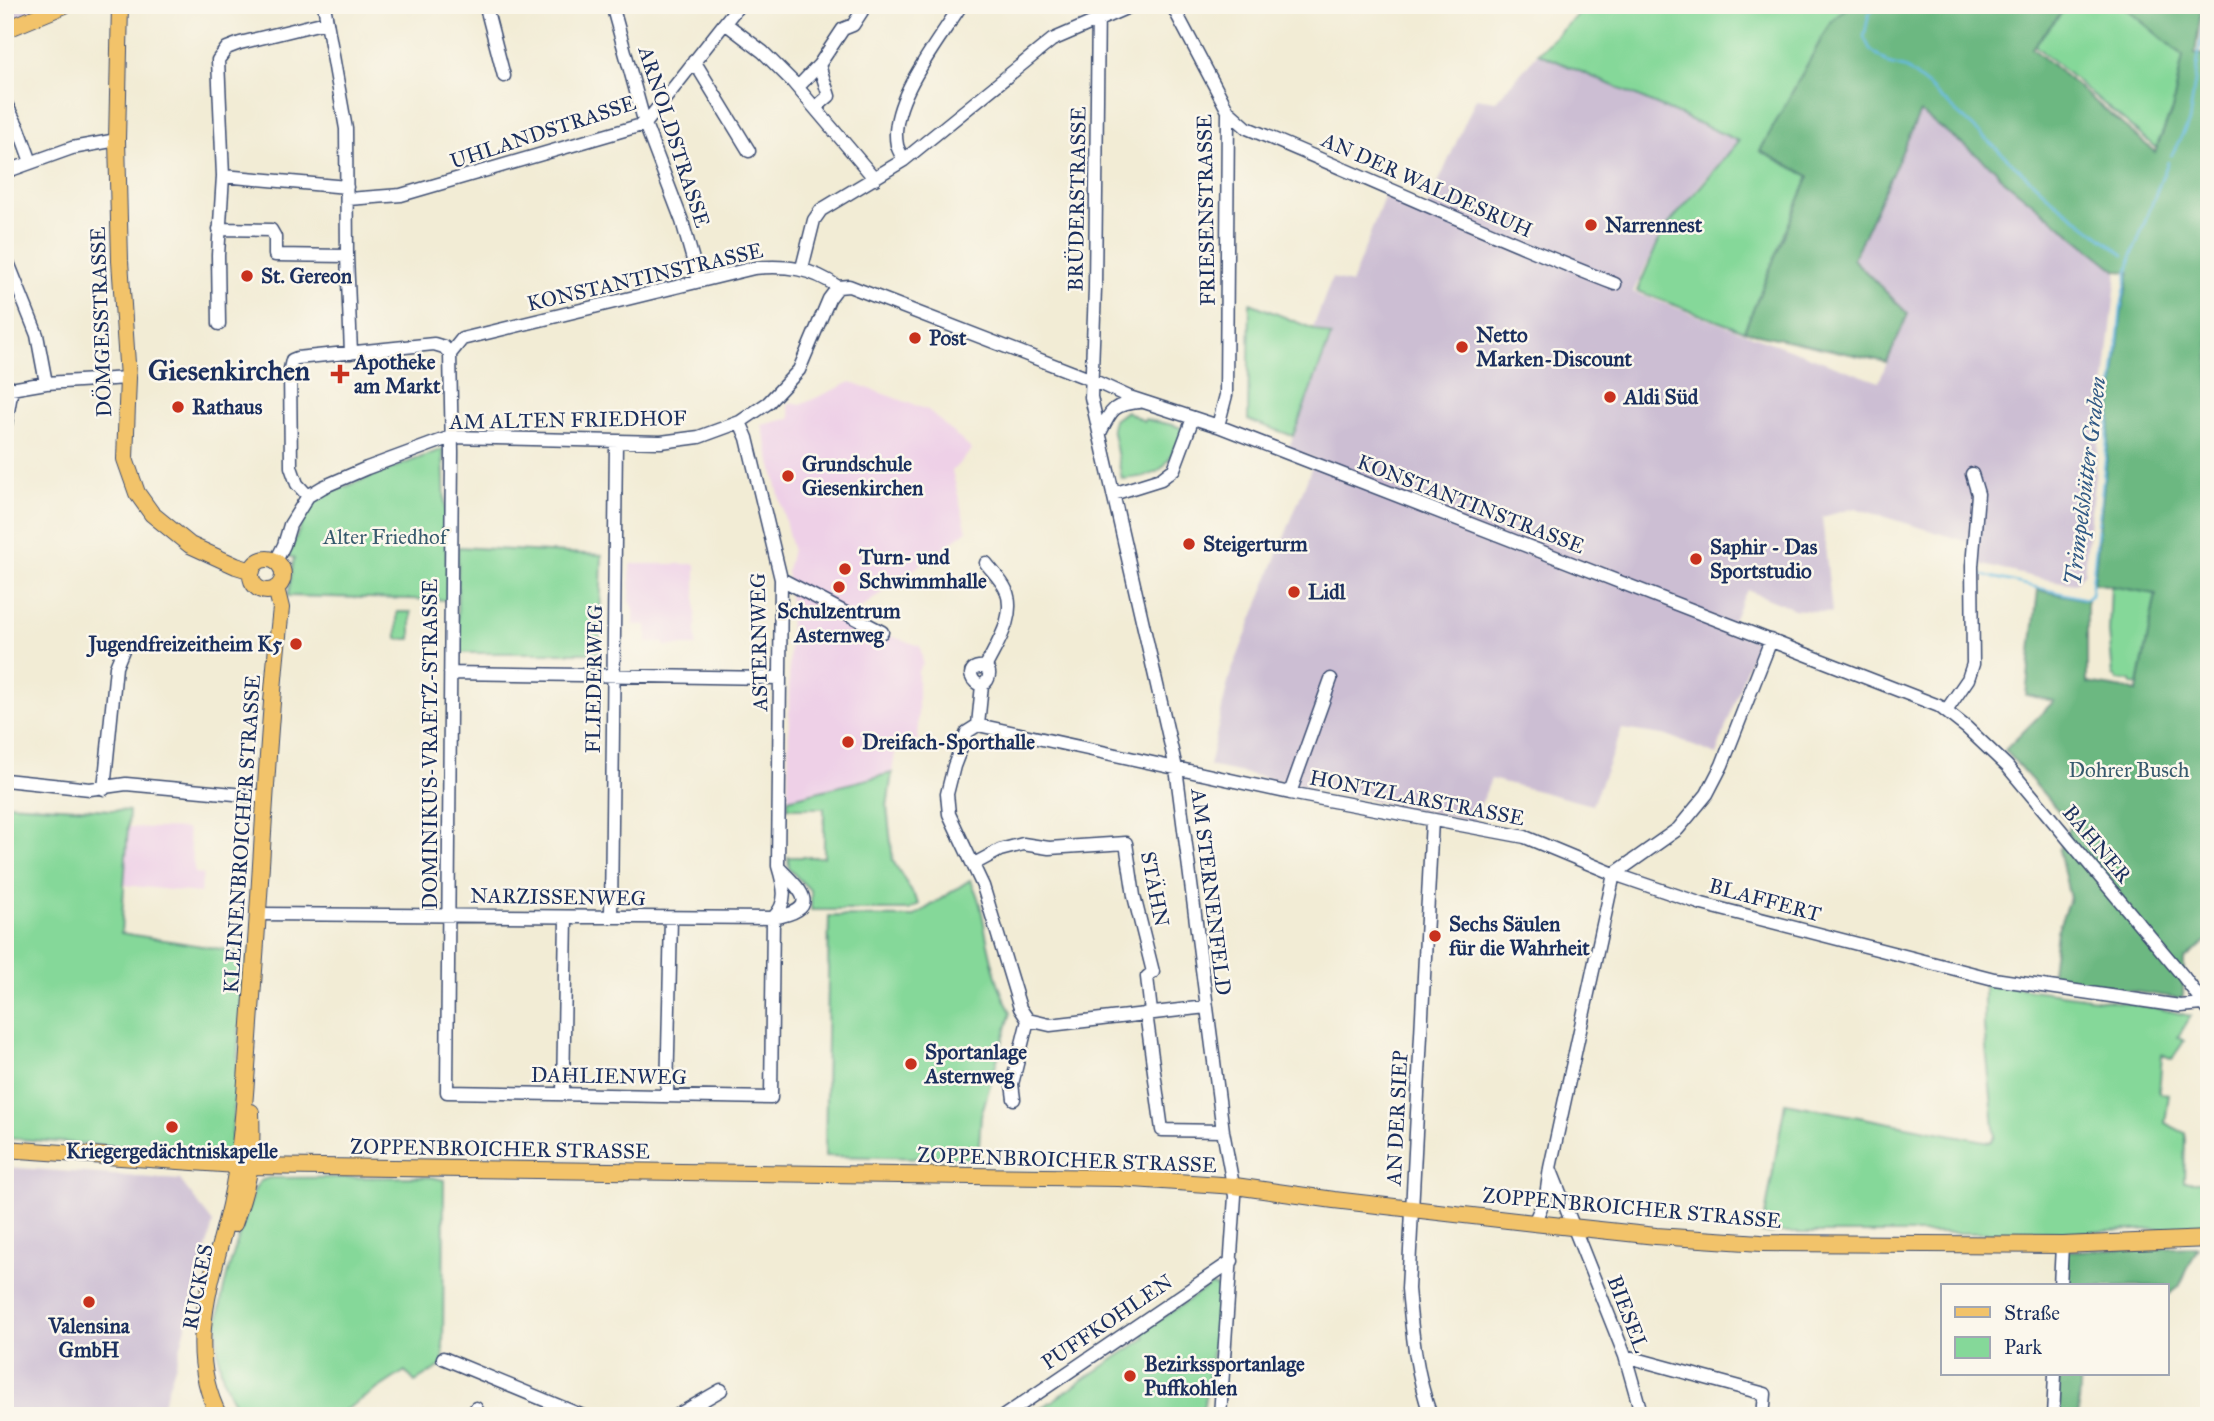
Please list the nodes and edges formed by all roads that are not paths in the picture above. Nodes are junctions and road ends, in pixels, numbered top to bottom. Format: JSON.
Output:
{"nodes":[{"id":1,"x":65,"y":5,"type":"edge"},
{"id":2,"x":120,"y":5,"type":"edge"},
{"id":3,"x":324,"y":5,"type":"edge"},
{"id":4,"x":483,"y":5,"type":"edge"},
{"id":5,"x":612,"y":5,"type":"edge"},
{"id":6,"x":739,"y":5,"type":"edge"},
{"id":7,"x":866,"y":5,"type":"edge"},
{"id":8,"x":961,"y":5,"type":"edge"},
{"id":9,"x":1098,"y":5,"type":"edge"},
{"id":10,"x":1133,"y":5,"type":"edge"},
{"id":11,"x":1172,"y":5,"type":"edge"},
{"id":12,"x":1100,"y":19,"type":"junction"},
{"id":13,"x":326,"y":22,"type":"junction"},
{"id":14,"x":725,"y":23,"type":"junction"},
{"id":15,"x":5,"y":30,"type":"edge"},
{"id":16,"x":694,"y":61,"type":"junction"},
{"id":17,"x":819,"y":65,"type":"junction"},
{"id":18,"x":504,"y":76,"type":"dead end"},
{"id":19,"x":797,"y":87,"type":"junction"},
{"id":20,"x":5,"y":102,"type":"edge"},
{"id":21,"x":815,"y":108,"type":"junction"},
{"id":22,"x":1228,"y":111,"type":"junction"},
{"id":23,"x":645,"y":124,"type":"junction"},
{"id":24,"x":117,"y":140,"type":"junction"},
{"id":25,"x":749,"y":151,"type":"dead end"},
{"id":26,"x":904,"y":160,"type":"junction"},
{"id":27,"x":31,"y":163,"type":"junction"},
{"id":28,"x":5,"y":172,"type":"edge"},
{"id":29,"x":223,"y":176,"type":"junction"},
{"id":30,"x":875,"y":179,"type":"junction"},
{"id":31,"x":347,"y":193,"type":"junction"},
{"id":32,"x":219,"y":229,"type":"junction"},
{"id":33,"x":5,"y":255,"type":"edge"},
{"id":34,"x":347,"y":256,"type":"junction"},
{"id":35,"x":802,"y":268,"type":"junction"},
{"id":36,"x":8,"y":273,"type":"edge"},
{"id":37,"x":699,"y":281,"type":"junction"},
{"id":38,"x":1615,"y":284,"type":"dead end"},
{"id":39,"x":838,"y":287,"type":"junction"},
{"id":40,"x":219,"y":324,"type":"dead end"},
{"id":41,"x":351,"y":353,"type":"junction"},
{"id":42,"x":450,"y":354,"type":"junction"},
{"id":43,"x":128,"y":378,"type":"junction"},
{"id":44,"x":1092,"y":380,"type":"junction"},
{"id":45,"x":46,"y":383,"type":"junction"},
{"id":46,"x":9,"y":389,"type":"edge"},
{"id":47,"x":1142,"y":402,"type":"junction"},
{"id":48,"x":1193,"y":418,"type":"junction"},
{"id":49,"x":740,"y":422,"type":"junction"},
{"id":50,"x":1218,"y":426,"type":"junction"},
{"id":51,"x":5,"y":429,"type":"edge"},
{"id":52,"x":1100,"y":433,"type":"junction"},
{"id":53,"x":451,"y":437,"type":"junction"},
{"id":54,"x":616,"y":441,"type":"junction"},
{"id":55,"x":1972,"y":474,"type":"dead end"},
{"id":56,"x":1113,"y":494,"type":"junction"},
{"id":57,"x":308,"y":496,"type":"junction"},
{"id":58,"x":276,"y":561,"type":"junction"},
{"id":59,"x":986,"y":563,"type":"dead end"},
{"id":60,"x":252,"y":571,"type":"junction"},
{"id":61,"x":781,"y":579,"type":"junction"},
{"id":62,"x":275,"y":588,"type":"junction"},
{"id":63,"x":882,"y":632,"type":"dead end"},
{"id":64,"x":1771,"y":640,"type":"junction"},
{"id":65,"x":1786,"y":646,"type":"joint"},
{"id":66,"x":123,"y":650,"type":"dead end"},
{"id":67,"x":450,"y":673,"type":"junction"},
{"id":68,"x":613,"y":676,"type":"junction"},
{"id":69,"x":780,"y":678,"type":"junction"},
{"id":70,"x":1331,"y":679,"type":"dead end"},
{"id":71,"x":1946,"y":711,"type":"junction"},
{"id":72,"x":978,"y":725,"type":"junction"},
{"id":73,"x":1176,"y":768,"type":"junction"},
{"id":74,"x":5,"y":780,"type":"edge"},
{"id":75,"x":104,"y":789,"type":"junction"},
{"id":76,"x":1290,"y":793,"type":"junction"},
{"id":77,"x":266,"y":797,"type":"junction"},
{"id":78,"x":1432,"y":820,"type":"junction"},
{"id":79,"x":974,"y":864,"type":"junction"},
{"id":80,"x":778,"y":866,"type":"junction"},
{"id":81,"x":1614,"y":874,"type":"junction"},
{"id":82,"x":259,"y":914,"type":"junction"},
{"id":83,"x":448,"y":915,"type":"junction"},
{"id":84,"x":566,"y":917,"type":"junction"},
{"id":85,"x":611,"y":917,"type":"junction"},
{"id":86,"x":671,"y":918,"type":"junction"},
{"id":87,"x":773,"y":918,"type":"junction"},
{"id":88,"x":1206,"y":1007,"type":"junction"},
{"id":89,"x":2206,"y":1008,"type":"edge"},
{"id":90,"x":1149,"y":1013,"type":"junction"},
{"id":91,"x":1028,"y":1020,"type":"junction"},
{"id":92,"x":447,"y":1092,"type":"joint"},
{"id":93,"x":563,"y":1094,"type":"junction"},
{"id":94,"x":667,"y":1096,"type":"junction"},
{"id":95,"x":771,"y":1098,"type":"joint"},
{"id":96,"x":1014,"y":1099,"type":"dead end"},
{"id":97,"x":1223,"y":1131,"type":"junction"},
{"id":98,"x":5,"y":1149,"type":"edge"},
{"id":99,"x":244,"y":1166,"type":"junction"},
{"id":100,"x":1550,"y":1168,"type":"junction"},
{"id":101,"x":1235,"y":1186,"type":"junction"},
{"id":102,"x":1412,"y":1208,"type":"junction"},
{"id":103,"x":1534,"y":1223,"type":"junction"},
{"id":104,"x":1574,"y":1226,"type":"junction"},
{"id":105,"x":2209,"y":1239,"type":"edge"},
{"id":106,"x":2062,"y":1245,"type":"junction"},
{"id":107,"x":1232,"y":1261,"type":"junction"},
{"id":108,"x":2060,"y":1284,"type":"edge"},
{"id":109,"x":1625,"y":1356,"type":"junction"},
{"id":110,"x":443,"y":1358,"type":"dead end"},
{"id":111,"x":2055,"y":1376,"type":"edge"},
{"id":112,"x":721,"y":1390,"type":"dead end"},
{"id":113,"x":222,"y":1415,"type":"edge"},
{"id":114,"x":583,"y":1416,"type":"edge"},
{"id":115,"x":676,"y":1416,"type":"edge"},
{"id":116,"x":1004,"y":1416,"type":"edge"},
{"id":117,"x":1220,"y":1416,"type":"edge"},
{"id":118,"x":1430,"y":1416,"type":"edge"},
{"id":119,"x":1642,"y":1416,"type":"edge"},
{"id":120,"x":1763,"y":1416,"type":"edge"},
{"id":121,"x":2053,"y":1416,"type":"edge"}],
"edges":[{"from":1,"to":15,"type":"main road"},
{"from":2,"to":24,"type":"main road","name":"DÖMGESSTRASSE"},
{"from":3,"to":13,"type":"street"},
{"from":4,"to":18,"type":"street"},
{"from":5,"to":23,"type":"street","name":"ARNOLDSTRASSE"},
{"from":6,"to":14,"type":"street","name":"UHLANDSTRASSE"},
{"from":7,"to":17,"type":"street"},
{"from":8,"to":26,"type":"street"},
{"from":9,"to":12,"type":"street","name":"BRÜDERSTRASSE"},
{"from":10,"to":12,"type":"street"},
{"from":11,"to":22,"type":"street","name":"FRIESENSTRASSE"},
{"from":12,"to":26,"type":"street"},
{"from":12,"to":44,"type":"street","name":"BRÜDERSTRASSE"},
{"from":13,"to":29,"type":"street"},
{"from":13,"to":31,"type":"street"},
{"from":14,"to":16,"type":"street","name":"UHLANDSTRASSE"},
{"from":14,"to":19,"type":"street"},
{"from":16,"to":23,"type":"street","name":"UHLANDSTRASSE"},
{"from":16,"to":25,"type":"street"},
{"from":17,"to":19,"type":"street"},
{"from":17,"to":21,"type":"street"},
{"from":19,"to":21,"type":"street"},
{"from":20,"to":27,"type":"street"},
{"from":21,"to":30,"type":"street"},
{"from":22,"to":38,"type":"street","name":"AN DER WALDESRUH"},
{"from":22,"to":50,"type":"street","name":"FRIESENSTRASSE"},
{"from":23,"to":31,"type":"street","name":"UHLANDSTRASSE"},
{"from":23,"to":37,"type":"street","name":"ARNOLDSTRASSE"},
{"from":24,"to":27,"type":"street"},
{"from":24,"to":43,"type":"main road","name":"DÖMGESSTRASSE"},
{"from":26,"to":30,"type":"street"},
{"from":27,"to":28,"type":"street"},
{"from":29,"to":31,"type":"street","name":"UHLANDSTRASSE"},
{"from":29,"to":32,"type":"street"},
{"from":30,"to":35,"type":"street"},
{"from":31,"to":34,"type":"street"},
{"from":32,"to":34,"type":"street"},
{"from":32,"to":40,"type":"street"},
{"from":33,"to":36,"type":"street"},
{"from":34,"to":41,"type":"street"},
{"from":35,"to":37,"type":"street","name":"KONSTANTINSTRASSE"},
{"from":35,"to":39,"type":"street","name":"KONSTANTINSTRASSE"},
{"from":36,"to":45,"type":"street"},
{"from":37,"to":42,"type":"street","name":"KONSTANTINSTRASSE"},
{"from":39,"to":44,"type":"street","name":"KONSTANTINSTRASSE"},
{"from":39,"to":49,"type":"street","name":"AM ALTEN FRIEDHOF"},
{"from":41,"to":42,"type":"street"},
{"from":41,"to":57,"type":"street"},
{"from":42,"to":53,"type":"street","name":"DOMINIKUS-VRAETZ-STRASSE"},
{"from":43,"to":45,"type":"street"},
{"from":43,"to":60,"type":"main road","name":"DÖMGESSTRASSE"},
{"from":44,"to":47,"type":"street","name":"KONSTANTINSTRASSE"},
{"from":44,"to":52,"type":"street","name":"AM STERNENFELD"},
{"from":45,"to":46,"type":"street"},
{"from":46,"to":51,"type":"street"},
{"from":47,"to":48,"type":"street","name":"KONSTANTINSTRASSE"},
{"from":47,"to":52,"type":"street"},
{"from":48,"to":50,"type":"street","name":"KONSTANTINSTRASSE"},
{"from":48,"to":56,"type":"street"},
{"from":49,"to":54,"type":"street","name":"AM ALTEN FRIEDHOF"},
{"from":49,"to":61,"type":"street","name":"ASTERNWEG"},
{"from":50,"to":64,"type":"street","name":"KONSTANTINSTRASSE"},
{"from":52,"to":56,"type":"street","name":"AM STERNENFELD"},
{"from":53,"to":54,"type":"street","name":"AM ALTEN FRIEDHOF"},
{"from":53,"to":57,"type":"street","name":"AM ALTEN FRIEDHOF"},
{"from":53,"to":67,"type":"street","name":"DOMINIKUS-VRAETZ-STRASSE"},
{"from":54,"to":68,"type":"street","name":"FLIEDERWEG"},
{"from":55,"to":71,"type":"street"},
{"from":56,"to":73,"type":"street","name":"AM STERNENFELD"},
{"from":57,"to":58,"type":"street"},
{"from":58,"to":60,"type":"main road"},
{"from":58,"to":62,"type":"main road"},
{"from":59,"to":72,"type":"street"},
{"from":60,"to":62,"type":"main road"},
{"from":61,"to":63,"type":"street"},
{"from":61,"to":69,"type":"street","name":"ASTERNWEG"},
{"from":62,"to":77,"type":"main road","name":"KLEINENBROICHER STRASSE"},
{"from":64,"to":65,"type":"street","name":"KONSTANTINSTRASSE"},
{"from":64,"to":81,"type":"street"},
{"from":65,"to":71,"type":"street","name":"BAHNER"},
{"from":66,"to":75,"type":"street"},
{"from":67,"to":68,"type":"street"},
{"from":67,"to":83,"type":"street","name":"DOMINIKUS-VRAETZ-STRASSE"},
{"from":68,"to":69,"type":"street"},
{"from":68,"to":85,"type":"street","name":"FLIEDERWEG"},
{"from":69,"to":80,"type":"street","name":"ASTERNWEG"},
{"from":70,"to":76,"type":"street","name":"HONTZLARSTRASSE"},
{"from":71,"to":89,"type":"street","name":"BAHNER"},
{"from":72,"to":73,"type":"street"},
{"from":72,"to":79,"type":"street"},
{"from":73,"to":76,"type":"street","name":"HONTZLARSTRASSE"},
{"from":73,"to":88,"type":"street","name":"AM STERNENFELD"},
{"from":74,"to":75,"type":"street"},
{"from":75,"to":77,"type":"street"},
{"from":76,"to":78,"type":"street","name":"HONTZLARSTRASSE"},
{"from":77,"to":82,"type":"main road","name":"KLEINENBROICHER STRASSE"},
{"from":78,"to":81,"type":"street","name":"HONTZLARSTRASSE"},
{"from":78,"to":102,"type":"street","name":"AN DER SIEP"},
{"from":79,"to":90,"type":"street","name":"STÄHN"},
{"from":79,"to":91,"type":"street"},
{"from":80,"to":87,"type":"street","name":"ASTERNWEG"},
{"from":80,"to":87,"type":"street"},
{"from":81,"to":89,"type":"street","name":"BLAFFERT"},
{"from":81,"to":100,"type":"street"},
{"from":82,"to":83,"type":"street","name":"NARZISSENWEG"},
{"from":82,"to":99,"type":"main road","name":"KLEINENBROICHER STRASSE"},
{"from":83,"to":84,"type":"street","name":"NARZISSENWEG"},
{"from":83,"to":92,"type":"street","name":"DOMINIKUS-VRAETZ-STRASSE"},
{"from":84,"to":85,"type":"street","name":"NARZISSENWEG"},
{"from":84,"to":93,"type":"street"},
{"from":85,"to":86,"type":"street","name":"NARZISSENWEG"},
{"from":86,"to":87,"type":"street","name":"NARZISSENWEG"},
{"from":86,"to":94,"type":"street"},
{"from":87,"to":95,"type":"street","name":"ASTERNWEG"},
{"from":88,"to":90,"type":"street"},
{"from":88,"to":97,"type":"street","name":"AM STERNENFELD"},
{"from":90,"to":91,"type":"street"},
{"from":90,"to":97,"type":"street"},
{"from":91,"to":96,"type":"street"},
{"from":92,"to":93,"type":"street","name":"DAHLIENWEG"},
{"from":93,"to":94,"type":"street","name":"DAHLIENWEG"},
{"from":94,"to":95,"type":"street","name":"DAHLIENWEG"},
{"from":97,"to":101,"type":"street","name":"AM STERNENFELD"},
{"from":98,"to":99,"type":"main road","name":"ZOPPENBROICHER STRASSE"},
{"from":99,"to":101,"type":"main road","name":"ZOPPENBROICHER STRASSE"},
{"from":99,"to":113,"type":"main road","name":"RUCKES"},
{"from":100,"to":103,"type":"street"},
{"from":100,"to":104,"type":"street"},
{"from":101,"to":102,"type":"main road","name":"ZOPPENBROICHER STRASSE"},
{"from":101,"to":107,"type":"street","name":"AM STERNENFELD"},
{"from":102,"to":103,"type":"main road","name":"ZOPPENBROICHER STRASSE"},
{"from":102,"to":118,"type":"street","name":"AN DER SIEP"},
{"from":103,"to":104,"type":"main road","name":"ZOPPENBROICHER STRASSE"},
{"from":104,"to":106,"type":"main road","name":"ZOPPENBROICHER STRASSE"},
{"from":104,"to":109,"type":"street","name":"BIESEL"},
{"from":105,"to":106,"type":"main road","name":"ZOPPENBROICHER STRASSE"},
{"from":106,"to":108,"type":"street"},
{"from":107,"to":116,"type":"street","name":"PUFFKOHLEN"},
{"from":107,"to":117,"type":"street","name":"AM STERNENFELD"},
{"from":109,"to":119,"type":"street","name":"BIESEL"},
{"from":109,"to":120,"type":"street"},
{"from":110,"to":114,"type":"street"},
{"from":111,"to":121,"type":"street"},
{"from":112,"to":115,"type":"street"}]}
